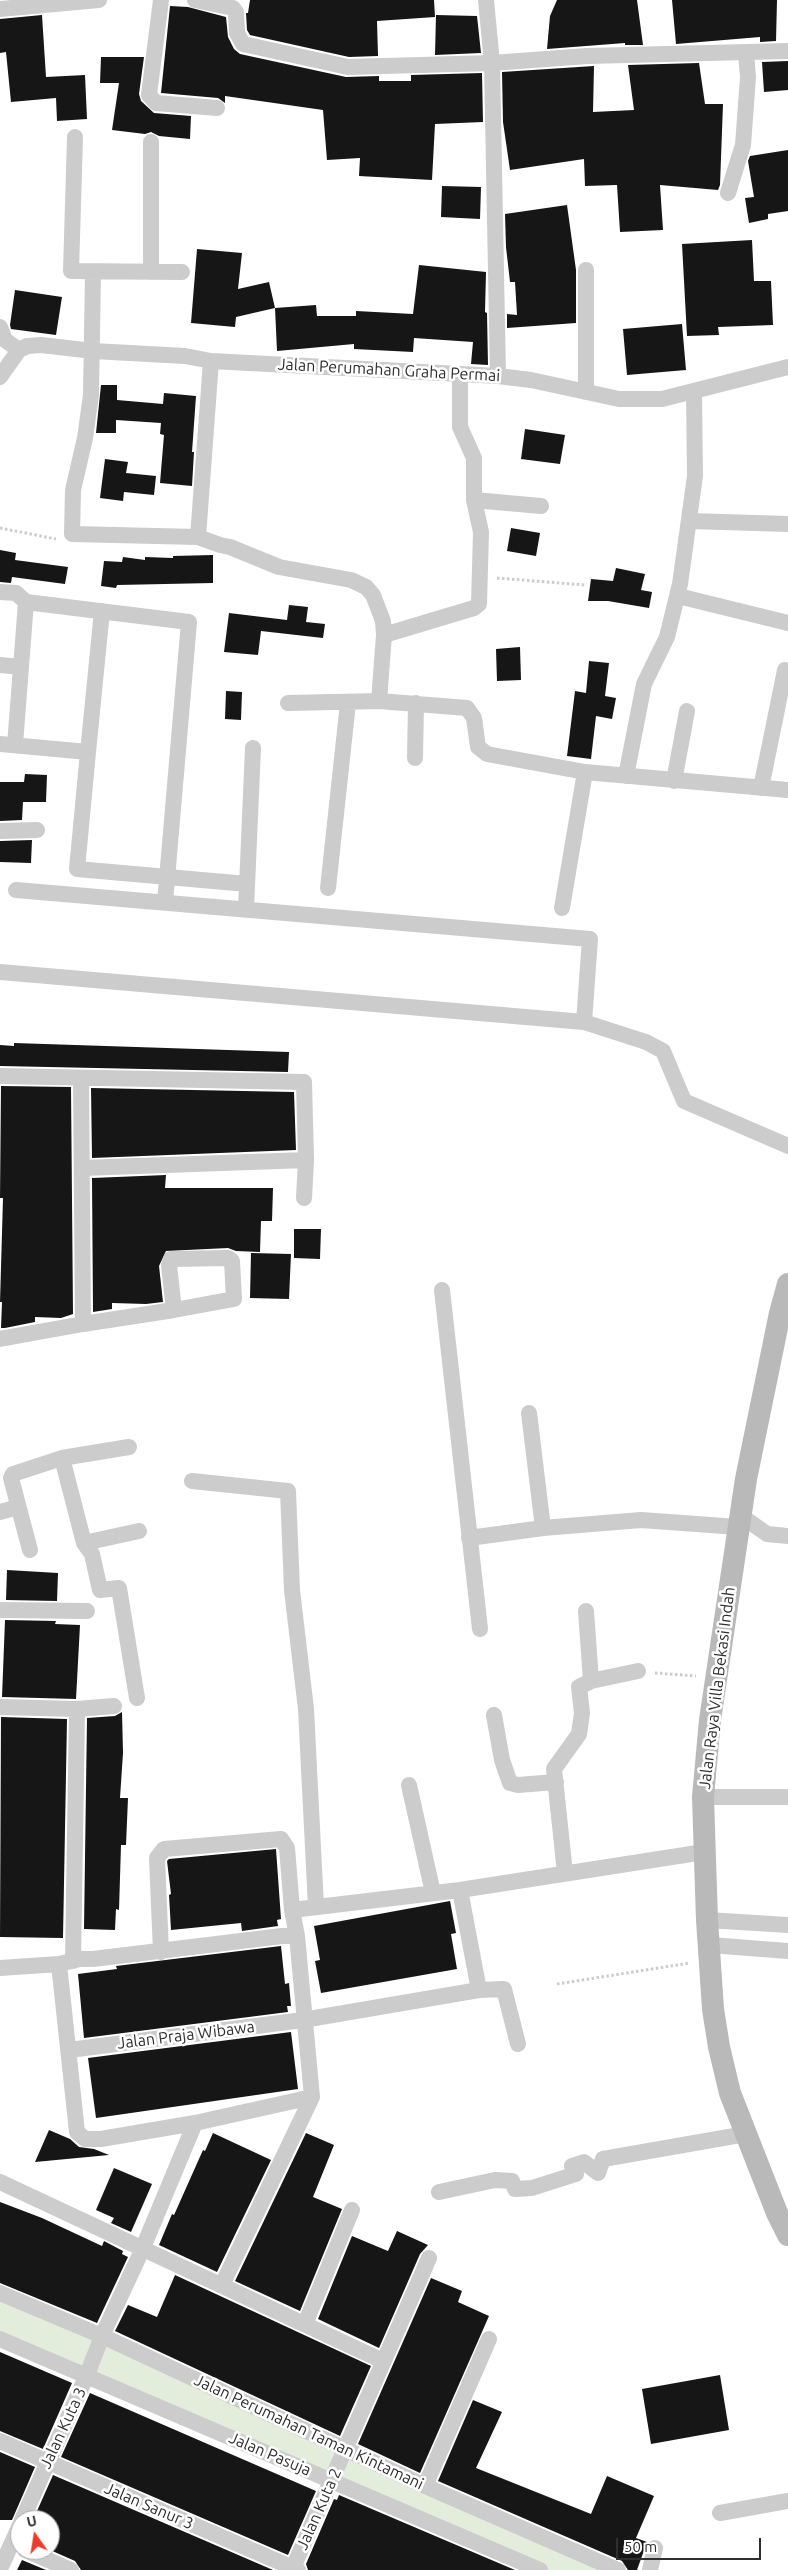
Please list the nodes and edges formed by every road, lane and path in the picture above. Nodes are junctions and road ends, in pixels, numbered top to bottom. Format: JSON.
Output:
{"nodes":[{"id":1,"x":99,"y":0,"type":"edge"},
{"id":2,"x":161,"y":0,"type":"edge"},
{"id":3,"x":196,"y":0,"type":"edge"},
{"id":4,"x":486,"y":0,"type":"edge"},
{"id":5,"x":0,"y":9,"type":"edge"},
{"id":6,"x":788,"y":51,"type":"edge"},
{"id":7,"x":746,"y":53,"type":"junction"},
{"id":8,"x":492,"y":63,"type":"junction"},
{"id":9,"x":217,"y":108,"type":"dead end"},
{"id":10,"x":75,"y":137,"type":"dead end"},
{"id":11,"x":151,"y":142,"type":"dead end"},
{"id":12,"x":728,"y":193,"type":"dead end"},
{"id":13,"x":586,"y":270,"type":"dead end"},
{"id":14,"x":93,"y":272,"type":"junction"},
{"id":15,"x":151,"y":272,"type":"junction"},
{"id":16,"x":182,"y":272,"type":"dead end"},
{"id":17,"x":0,"y":327,"type":"edge"},
{"id":18,"x":19,"y":350,"type":"junction"},
{"id":19,"x":93,"y":351,"type":"junction"},
{"id":20,"x":212,"y":361,"type":"junction"},
{"id":21,"x":788,"y":367,"type":"edge"},
{"id":22,"x":460,"y":376,"type":"junction"},
{"id":23,"x":498,"y":376,"type":"junction"},
{"id":24,"x":0,"y":377,"type":"edge"},
{"id":25,"x":586,"y":392,"type":"junction"},
{"id":26,"x":694,"y":392,"type":"junction"},
{"id":27,"x":474,"y":500,"type":"junction"},
{"id":28,"x":541,"y":506,"type":"dead end"},
{"id":29,"x":690,"y":521,"type":"junction"},
{"id":30,"x":788,"y":524,"type":"edge"},
{"id":31,"x":0,"y":528,"type":"edge"},
{"id":32,"x":72,"y":534,"type":"junction"},
{"id":33,"x":198,"y":537,"type":"junction"},
{"id":34,"x":481,"y":577,"type":"junction"},
{"id":35,"x":585,"y":585,"type":"dead end"},
{"id":36,"x":0,"y":592,"type":"edge"},
{"id":37,"x":678,"y":596,"type":"junction"},
{"id":38,"x":26,"y":602,"type":"junction"},
{"id":39,"x":102,"y":611,"type":"junction"},
{"id":40,"x":788,"y":623,"type":"edge"},
{"id":41,"x":384,"y":635,"type":"junction"},
{"id":42,"x":0,"y":665,"type":"edge"},
{"id":43,"x":21,"y":667,"type":"junction"},
{"id":44,"x":785,"y":670,"type":"dead end"},
{"id":45,"x":379,"y":701,"type":"junction"},
{"id":46,"x":348,"y":703,"type":"junction"},
{"id":47,"x":416,"y":703,"type":"junction"},
{"id":48,"x":288,"y":704,"type":"dead end"},
{"id":49,"x":687,"y":711,"type":"dead end"},
{"id":50,"x":8,"y":745,"type":"edge"},
{"id":51,"x":253,"y":748,"type":"dead end"},
{"id":52,"x":88,"y":752,"type":"junction"},
{"id":53,"x":414,"y":758,"type":"dead end"},
{"id":54,"x":585,"y":772,"type":"junction"},
{"id":55,"x":626,"y":776,"type":"junction"},
{"id":56,"x":674,"y":781,"type":"junction"},
{"id":57,"x":761,"y":788,"type":"junction"},
{"id":58,"x":788,"y":790,"type":"edge"},
{"id":59,"x":37,"y":830,"type":"dead end"},
{"id":60,"x":0,"y":831,"type":"edge"},
{"id":61,"x":168,"y":877,"type":"junction"},
{"id":62,"x":247,"y":884,"type":"junction"},
{"id":63,"x":328,"y":888,"type":"dead end"},
{"id":64,"x":16,"y":890,"type":"dead end"},
{"id":65,"x":165,"y":902,"type":"junction"},
{"id":66,"x":562,"y":908,"type":"dead end"},
{"id":67,"x":246,"y":909,"type":"junction"},
{"id":68,"x":0,"y":972,"type":"edge"},
{"id":69,"x":584,"y":1022,"type":"junction"},
{"id":70,"x":0,"y":1076,"type":"edge"},
{"id":71,"x":81,"y":1078,"type":"junction"},
{"id":72,"x":788,"y":1146,"type":"edge"},
{"id":73,"x":306,"y":1160,"type":"junction"},
{"id":74,"x":82,"y":1168,"type":"junction"},
{"id":75,"x":304,"y":1198,"type":"dead end"},
{"id":76,"x":788,"y":1284,"type":"edge"},
{"id":77,"x":442,"y":1290,"type":"dead end"},
{"id":78,"x":174,"y":1310,"type":"junction"},
{"id":79,"x":83,"y":1324,"type":"junction"},
{"id":80,"x":0,"y":1339,"type":"edge"},
{"id":81,"x":530,"y":1413,"type":"dead end"},
{"id":82,"x":129,"y":1447,"type":"dead end"},
{"id":83,"x":62,"y":1458,"type":"junction"},
{"id":84,"x":192,"y":1481,"type":"dead end"},
{"id":85,"x":18,"y":1506,"type":"junction"},
{"id":86,"x":0,"y":1512,"type":"edge"},
{"id":87,"x":739,"y":1521,"type":"junction"},
{"id":88,"x":543,"y":1528,"type":"junction"},
{"id":89,"x":139,"y":1531,"type":"dead end"},
{"id":90,"x":788,"y":1536,"type":"edge"},
{"id":91,"x":470,"y":1538,"type":"junction"},
{"id":92,"x":84,"y":1543,"type":"junction"},
{"id":93,"x":30,"y":1550,"type":"dead end"},
{"id":94,"x":0,"y":1610,"type":"edge"},
{"id":95,"x":87,"y":1611,"type":"dead end"},
{"id":96,"x":586,"y":1611,"type":"dead end"},
{"id":97,"x":480,"y":1629,"type":"dead end"},
{"id":98,"x":638,"y":1671,"type":"joint"},
{"id":99,"x":717,"y":1677,"type":"junction"},
{"id":100,"x":591,"y":1681,"type":"junction"},
{"id":101,"x":137,"y":1698,"type":"dead end"},
{"id":102,"x":114,"y":1706,"type":"dead end"},
{"id":103,"x":0,"y":1707,"type":"edge"},
{"id":104,"x":77,"y":1708,"type":"junction"},
{"id":105,"x":494,"y":1715,"type":"dead end"},
{"id":106,"x":556,"y":1782,"type":"junction"},
{"id":107,"x":409,"y":1785,"type":"dead end"},
{"id":108,"x":703,"y":1796,"type":"junction"},
{"id":109,"x":788,"y":1797,"type":"edge"},
{"id":110,"x":704,"y":1852,"type":"junction"},
{"id":111,"x":565,"y":1873,"type":"junction"},
{"id":112,"x":460,"y":1890,"type":"junction"},
{"id":113,"x":433,"y":1893,"type":"junction"},
{"id":114,"x":316,"y":1907,"type":"junction"},
{"id":115,"x":292,"y":1910,"type":"junction"},
{"id":116,"x":707,"y":1920,"type":"junction"},
{"id":117,"x":788,"y":1925,"type":"edge"},
{"id":118,"x":297,"y":1936,"type":"junction"},
{"id":119,"x":788,"y":1951,"type":"edge"},
{"id":120,"x":161,"y":1952,"type":"junction"},
{"id":121,"x":710,"y":1953,"type":"junction"},
{"id":122,"x":66,"y":1963,"type":"junction"},
{"id":123,"x":0,"y":1968,"type":"edge"},
{"id":124,"x":557,"y":1984,"type":"dead end"},
{"id":125,"x":479,"y":1990,"type":"junction"},
{"id":126,"x":303,"y":2020,"type":"junction"},
{"id":127,"x":518,"y":2044,"type":"dead end"},
{"id":128,"x":69,"y":2050,"type":"junction"},
{"id":129,"x":312,"y":2097,"type":"junction"},
{"id":130,"x":195,"y":2123,"type":"junction"},
{"id":131,"x":746,"y":2134,"type":"junction"},
{"id":132,"x":0,"y":2182,"type":"edge"},
{"id":133,"x":439,"y":2192,"type":"dead end"},
{"id":134,"x":352,"y":2210,"type":"dead end"},
{"id":135,"x":788,"y":2235,"type":"edge"},
{"id":136,"x":142,"y":2250,"type":"junction"},
{"id":137,"x":429,"y":2258,"type":"dead end"},
{"id":138,"x":222,"y":2285,"type":"junction"},
{"id":139,"x":0,"y":2293,"type":"edge"},
{"id":140,"x":305,"y":2324,"type":"junction"},
{"id":141,"x":102,"y":2336,"type":"junction"},
{"id":142,"x":0,"y":2339,"type":"edge"},
{"id":143,"x":489,"y":2340,"type":"dead end"},
{"id":144,"x":382,"y":2361,"type":"junction"},
{"id":145,"x":87,"y":2375,"type":"junction"},
{"id":146,"x":0,"y":2441,"type":"edge"},
{"id":147,"x":345,"y":2448,"type":"junction"},
{"id":148,"x":47,"y":2463,"type":"junction"},
{"id":149,"x":333,"y":2481,"type":"junction"},
{"id":150,"x":424,"y":2486,"type":"junction"},
{"id":151,"x":788,"y":2501,"type":"edge"},
{"id":152,"x":26,"y":2510,"type":"edge"},
{"id":153,"x":720,"y":2513,"type":"dead end"},
{"id":154,"x":654,"y":2548,"type":"dead end"},
{"id":155,"x":10,"y":2552,"type":"edge"},
{"id":156,"x":48,"y":2560,"type":"edge"},
{"id":157,"x":0,"y":2569,"type":"edge"},
{"id":158,"x":294,"y":2569,"type":"edge"},
{"id":159,"x":71,"y":2570,"type":"edge"},
{"id":160,"x":540,"y":2570,"type":"edge"},
{"id":161,"x":618,"y":2570,"type":"edge"},
{"id":162,"x":650,"y":2570,"type":"edge"}],
"edges":[{"from":1,"to":5,"type":"street"},
{"from":2,"to":9,"type":"street"},
{"from":3,"to":8,"type":"street"},
{"from":4,"to":8,"type":"street"},
{"from":6,"to":7,"type":"street"},
{"from":7,"to":8,"type":"street"},
{"from":7,"to":12,"type":"street"},
{"from":8,"to":23,"type":"street"},
{"from":10,"to":14,"type":"street"},
{"from":11,"to":15,"type":"street"},
{"from":13,"to":25,"type":"street"},
{"from":14,"to":15,"type":"street"},
{"from":14,"to":19,"type":"street"},
{"from":15,"to":16,"type":"street"},
{"from":17,"to":18,"type":"street"},
{"from":18,"to":19,"type":"street","name":"Jalan Perumahan Graha Permai"},
{"from":18,"to":24,"type":"street"},
{"from":19,"to":20,"type":"street","name":"Jalan Perumahan Graha Permai"},
{"from":19,"to":32,"type":"street"},
{"from":20,"to":22,"type":"street","name":"Jalan Perumahan Graha Permai"},
{"from":20,"to":33,"type":"street"},
{"from":21,"to":26,"type":"street","name":"Jalan Perumahan Graha Permai"},
{"from":22,"to":23,"type":"street","name":"Jalan Perumahan Graha Permai"},
{"from":22,"to":27,"type":"street"},
{"from":23,"to":25,"type":"street","name":"Jalan Perumahan Graha Permai"},
{"from":25,"to":26,"type":"street","name":"Jalan Perumahan Graha Permai"},
{"from":26,"to":29,"type":"street"},
{"from":27,"to":28,"type":"street"},
{"from":27,"to":34,"type":"street"},
{"from":29,"to":30,"type":"street"},
{"from":29,"to":37,"type":"street"},
{"from":31,"to":32,"type":"path"},
{"from":32,"to":33,"type":"street"},
{"from":33,"to":41,"type":"street"},
{"from":34,"to":35,"type":"path"},
{"from":34,"to":41,"type":"street"},
{"from":36,"to":38,"type":"street"},
{"from":37,"to":40,"type":"street"},
{"from":37,"to":55,"type":"street"},
{"from":38,"to":39,"type":"street"},
{"from":38,"to":43,"type":"street"},
{"from":39,"to":52,"type":"street"},
{"from":39,"to":61,"type":"street"},
{"from":41,"to":45,"type":"street"},
{"from":42,"to":43,"type":"street"},
{"from":43,"to":50,"type":"street"},
{"from":44,"to":57,"type":"street"},
{"from":45,"to":46,"type":"street"},
{"from":45,"to":47,"type":"street"},
{"from":46,"to":48,"type":"street"},
{"from":46,"to":63,"type":"street"},
{"from":47,"to":53,"type":"street"},
{"from":47,"to":54,"type":"street"},
{"from":49,"to":56,"type":"street"},
{"from":50,"to":52,"type":"street"},
{"from":51,"to":62,"type":"street"},
{"from":52,"to":61,"type":"street"},
{"from":54,"to":55,"type":"street"},
{"from":54,"to":66,"type":"street"},
{"from":55,"to":56,"type":"street"},
{"from":56,"to":57,"type":"street"},
{"from":57,"to":58,"type":"street"},
{"from":59,"to":60,"type":"street"},
{"from":61,"to":62,"type":"street"},
{"from":61,"to":65,"type":"street"},
{"from":62,"to":67,"type":"street"},
{"from":64,"to":65,"type":"street"},
{"from":65,"to":67,"type":"street"},
{"from":67,"to":69,"type":"street"},
{"from":68,"to":69,"type":"street"},
{"from":69,"to":72,"type":"street"},
{"from":70,"to":71,"type":"street"},
{"from":71,"to":73,"type":"street"},
{"from":71,"to":74,"type":"street"},
{"from":73,"to":74,"type":"street"},
{"from":73,"to":75,"type":"street"},
{"from":74,"to":79,"type":"street"},
{"from":76,"to":87,"type":"main road","name":"Jalan Raya Villa Bekasi Indah"},
{"from":77,"to":91,"type":"street"},
{"from":78,"to":78,"type":"street"},
{"from":78,"to":79,"type":"street"},
{"from":79,"to":80,"type":"street"},
{"from":81,"to":88,"type":"street"},
{"from":82,"to":83,"type":"street"},
{"from":83,"to":85,"type":"street"},
{"from":83,"to":92,"type":"street"},
{"from":84,"to":114,"type":"street"},
{"from":85,"to":86,"type":"street"},
{"from":85,"to":93,"type":"street"},
{"from":87,"to":88,"type":"street"},
{"from":87,"to":90,"type":"street"},
{"from":87,"to":99,"type":"main road","name":"Jalan Raya Villa Bekasi Indah"},
{"from":88,"to":91,"type":"street"},
{"from":89,"to":92,"type":"street"},
{"from":91,"to":97,"type":"street"},
{"from":92,"to":101,"type":"street"},
{"from":94,"to":95,"type":"street"},
{"from":96,"to":100,"type":"street"},
{"from":98,"to":99,"type":"path"},
{"from":98,"to":100,"type":"street"},
{"from":99,"to":108,"type":"main road","name":"Jalan Raya Villa Bekasi Indah"},
{"from":100,"to":106,"type":"street"},
{"from":102,"to":104,"type":"street"},
{"from":103,"to":104,"type":"street"},
{"from":104,"to":122,"type":"street"},
{"from":105,"to":106,"type":"street"},
{"from":106,"to":111,"type":"street"},
{"from":107,"to":113,"type":"street"},
{"from":108,"to":109,"type":"street"},
{"from":108,"to":110,"type":"main road","name":"Jalan Raya Villa Bekasi Indah"},
{"from":110,"to":111,"type":"street"},
{"from":110,"to":116,"type":"main road","name":"Jalan Raya Villa Bekasi Indah"},
{"from":111,"to":112,"type":"street"},
{"from":112,"to":113,"type":"street"},
{"from":112,"to":125,"type":"street"},
{"from":113,"to":114,"type":"street"},
{"from":114,"to":115,"type":"street"},
{"from":115,"to":118,"type":"street"},
{"from":115,"to":120,"type":"street"},
{"from":116,"to":117,"type":"street"},
{"from":116,"to":121,"type":"main road","name":"Jalan Raya Villa Bekasi Indah"},
{"from":118,"to":120,"type":"street"},
{"from":118,"to":126,"type":"street"},
{"from":119,"to":121,"type":"street"},
{"from":120,"to":122,"type":"street"},
{"from":121,"to":124,"type":"path"},
{"from":121,"to":131,"type":"main road","name":"Jalan Raya Villa Bekasi Indah"},
{"from":122,"to":123,"type":"street"},
{"from":122,"to":128,"type":"street"},
{"from":125,"to":126,"type":"street","name":"Jalan Praja Wibawa"},
{"from":125,"to":127,"type":"street","name":"Jalan Praja Wibawa"},
{"from":126,"to":128,"type":"street","name":"Jalan Praja Wibawa"},
{"from":126,"to":129,"type":"street"},
{"from":128,"to":130,"type":"street"},
{"from":129,"to":130,"type":"street"},
{"from":129,"to":138,"type":"street"},
{"from":130,"to":136,"type":"street","name":"Jalan Kuta 3"},
{"from":131,"to":133,"type":"street"},
{"from":131,"to":135,"type":"main road","name":"Jalan Raya Villa Bekasi Indah"},
{"from":132,"to":136,"type":"street"},
{"from":134,"to":140,"type":"street"},
{"from":136,"to":138,"type":"street"},
{"from":136,"to":141,"type":"street","name":"Jalan Kuta 3"},
{"from":137,"to":144,"type":"street","name":"Jalan Kuta 2"},
{"from":138,"to":140,"type":"street"},
{"from":139,"to":141,"type":"street","name":"Jalan Perumahan Taman Kintamani"},
{"from":140,"to":144,"type":"street"},
{"from":141,"to":145,"type":"street","name":"Jalan Kuta 3"},
{"from":141,"to":147,"type":"street","name":"Jalan Perumahan Taman Kintamani"},
{"from":142,"to":145,"type":"street","name":"Jalan Pasuja"},
{"from":143,"to":150,"type":"street"},
{"from":144,"to":147,"type":"street","name":"Jalan Kuta 2"},
{"from":145,"to":148,"type":"street","name":"Jalan Kuta 3"},
{"from":145,"to":149,"type":"street","name":"Jalan Pasuja"},
{"from":146,"to":148,"type":"street","name":"Jalan Sanur 3"},
{"from":147,"to":149,"type":"street","name":"Jalan Kuta 2"},
{"from":147,"to":150,"type":"street","name":"Jalan Perumahan Taman Kintamani"},
{"from":148,"to":152,"type":"street","name":"Jalan Kuta 3"},
{"from":148,"to":158,"type":"street","name":"Jalan Sanur 3"},
{"from":149,"to":158,"type":"street","name":"Jalan Kuta 2"},
{"from":149,"to":160,"type":"street","name":"Jalan Pasuja"},
{"from":150,"to":161,"type":"street","name":"Jalan Perumahan Taman Kintamani"},
{"from":151,"to":153,"type":"street"},
{"from":154,"to":162,"type":"street"},
{"from":155,"to":157,"type":"street"},
{"from":156,"to":159,"type":"street"}]}
